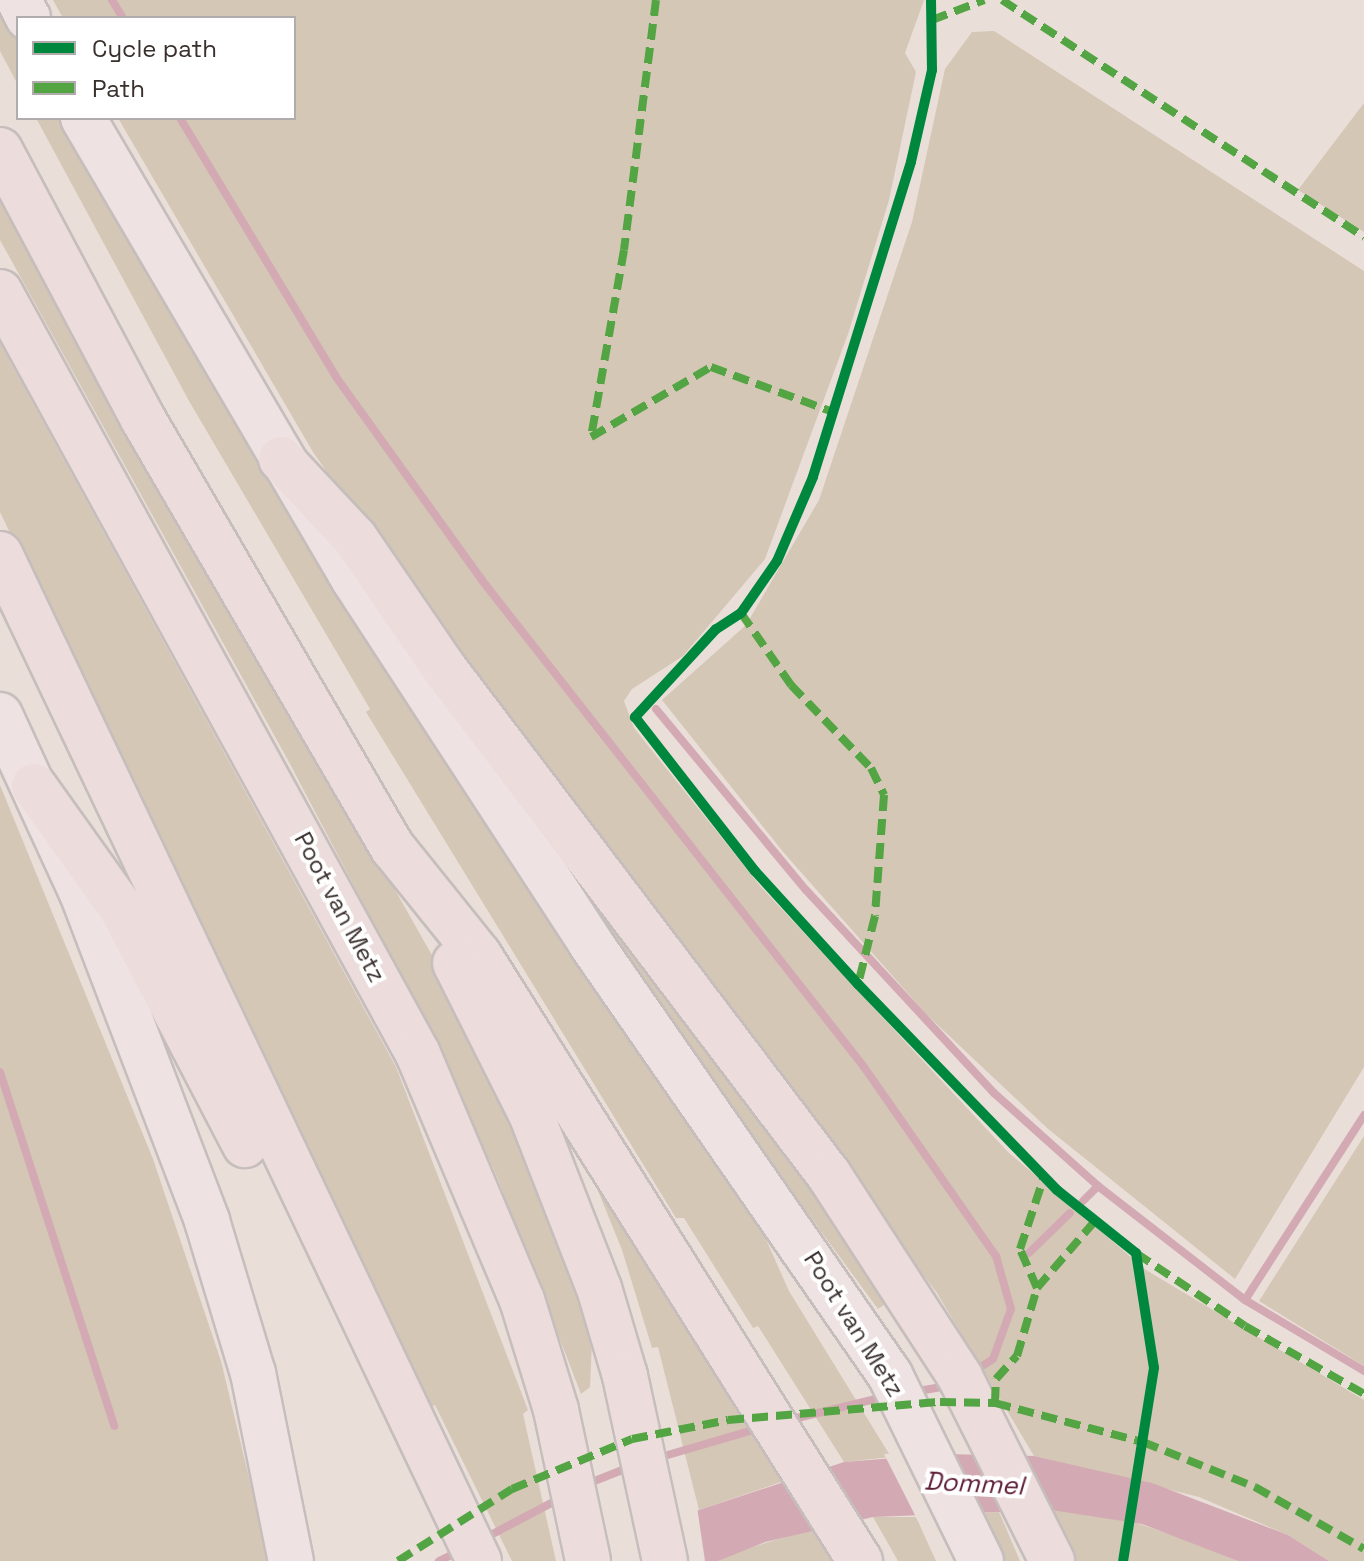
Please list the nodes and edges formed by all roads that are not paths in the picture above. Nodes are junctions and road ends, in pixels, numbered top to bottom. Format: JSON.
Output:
{"nodes":[{"id":1,"x":84,"y":120,"type":"edge"},
{"id":2,"x":0,"y":150,"type":"edge"},
{"id":3,"x":0,"y":292,"type":"edge"},
{"id":4,"x":281,"y":459,"type":"junction"},
{"id":5,"x":0,"y":554,"type":"edge"},
{"id":6,"x":0,"y":715,"type":"edge"},
{"id":7,"x":34,"y":786,"type":"junction"},
{"id":8,"x":393,"y":848,"type":"junction"},
{"id":9,"x":412,"y":1424,"type":"junction"},
{"id":10,"x":291,"y":1561,"type":"edge"},
{"id":11,"x":479,"y":1561,"type":"edge"},
{"id":12,"x":588,"y":1561,"type":"edge"},
{"id":13,"x":665,"y":1561,"type":"edge"},
{"id":14,"x":860,"y":1561,"type":"edge"},
{"id":15,"x":981,"y":1561,"type":"edge"},
{"id":16,"x":1052,"y":1561,"type":"edge"}],
"edges":[{"from":1,"to":4,"type":"highway","name":"Poot van Metz"},
{"from":2,"to":8,"type":"highway"},
{"from":3,"to":12,"type":"highway","name":"Poot van Metz"},
{"from":4,"to":15,"type":"highway","name":"Poot van Metz"},
{"from":4,"to":16,"type":"highway"},
{"from":5,"to":9,"type":"highway"},
{"from":6,"to":7,"type":"highway"},
{"from":7,"to":9,"type":"highway"},
{"from":7,"to":10,"type":"highway"},
{"from":8,"to":13,"type":"highway"},
{"from":8,"to":14,"type":"highway"},
{"from":9,"to":11,"type":"highway"}]}
